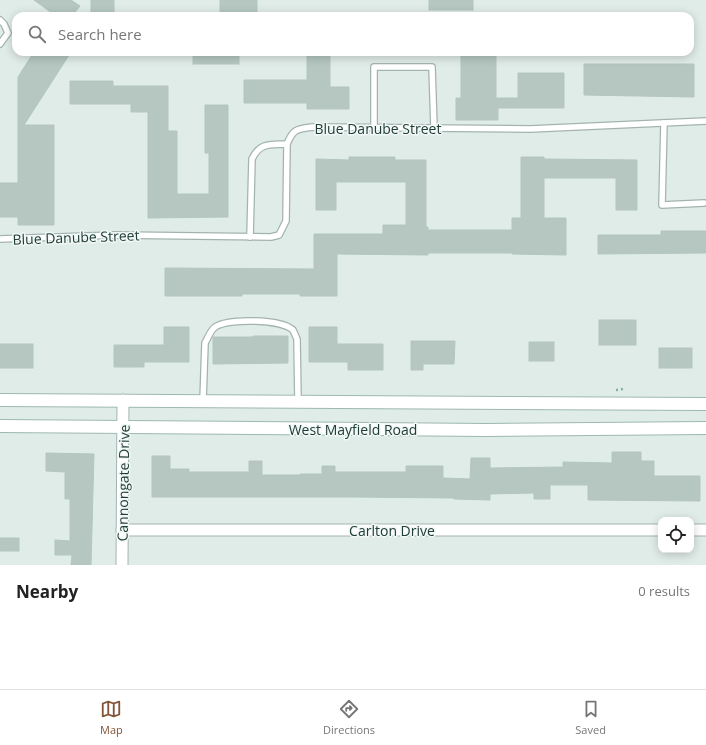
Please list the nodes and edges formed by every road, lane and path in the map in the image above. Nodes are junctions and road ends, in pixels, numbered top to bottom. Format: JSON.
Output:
{"nodes":[{"id":1,"x":0,"y":20,"type":"edge"},
{"id":2,"x":0,"y":44,"type":"edge"},
{"id":3,"x":706,"y":121,"type":"edge"},
{"id":4,"x":664,"y":123,"type":"junction"},
{"id":5,"x":374,"y":128,"type":"junction"},
{"id":6,"x":434,"y":128,"type":"junction"},
{"id":7,"x":287,"y":144,"type":"junction"},
{"id":8,"x":704,"y":203,"type":"dead end"},
{"id":9,"x":250,"y":237,"type":"junction"},
{"id":10,"x":0,"y":239,"type":"edge"},
{"id":11,"x":0,"y":400,"type":"edge"},
{"id":12,"x":124,"y":400,"type":"junction"},
{"id":13,"x":203,"y":401,"type":"junction"},
{"id":14,"x":298,"y":402,"type":"junction"},
{"id":15,"x":706,"y":404,"type":"edge"},
{"id":16,"x":0,"y":426,"type":"edge"},
{"id":17,"x":123,"y":427,"type":"junction"},
{"id":18,"x":706,"y":428,"type":"edge"},
{"id":19,"x":122,"y":530,"type":"junction"},
{"id":20,"x":658,"y":530,"type":"edge"},
{"id":21,"x":694,"y":530,"type":"edge"},
{"id":22,"x":706,"y":530,"type":"edge"},
{"id":23,"x":122,"y":565,"type":"edge"}],
"edges":[{"from":1,"to":2,"type":"lane"},
{"from":3,"to":4,"type":"lane","name":"Blue Danube Street"},
{"from":4,"to":6,"type":"lane","name":"Blue Danube Street"},
{"from":4,"to":8,"type":"lane"},
{"from":5,"to":6,"type":"lane","name":"Blue Danube Street"},
{"from":5,"to":6,"type":"lane"},
{"from":5,"to":7,"type":"lane","name":"Blue Danube Street"},
{"from":7,"to":9,"type":"lane"},
{"from":7,"to":9,"type":"lane","name":"Blue Danube Street"},
{"from":9,"to":10,"type":"lane","name":"Blue Danube Street"},
{"from":11,"to":12,"type":"main road","name":"West Mayfield Road"},
{"from":12,"to":13,"type":"main road","name":"West Mayfield Road"},
{"from":12,"to":17,"type":"street","name":"Cannongate Drive"},
{"from":13,"to":14,"type":"main road","name":"West Mayfield Road"},
{"from":13,"to":14,"type":"lane"},
{"from":14,"to":15,"type":"main road","name":"West Mayfield Road"},
{"from":16,"to":17,"type":"main road","name":"West Mayfield Road"},
{"from":17,"to":18,"type":"main road","name":"West Mayfield Road"},
{"from":17,"to":19,"type":"street","name":"Cannongate Drive"},
{"from":19,"to":20,"type":"street","name":"Carlton Drive"},
{"from":19,"to":23,"type":"street","name":"Cannongate Drive"},
{"from":21,"to":22,"type":"street"}]}
